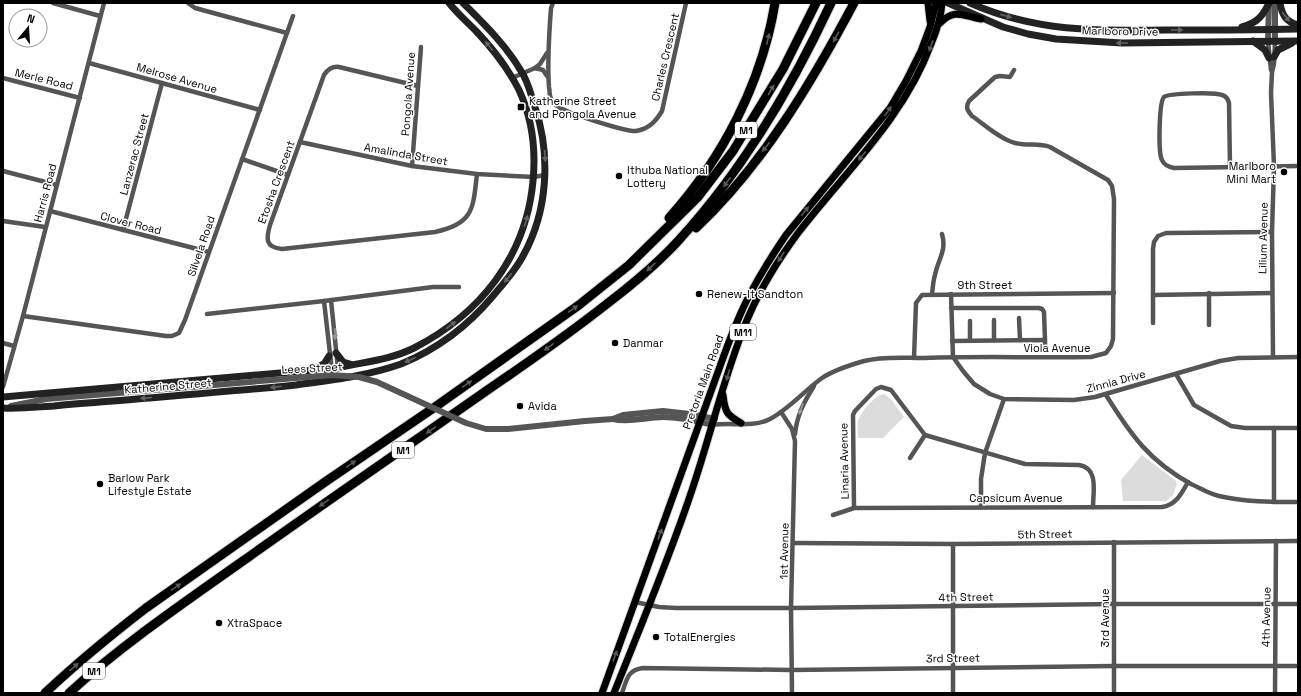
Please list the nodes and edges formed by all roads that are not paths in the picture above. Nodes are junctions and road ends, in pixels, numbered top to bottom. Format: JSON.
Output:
{"nodes":[{"id":1,"x":53,"y":3,"type":"edge"},
{"id":2,"x":104,"y":3,"type":"edge"},
{"id":3,"x":188,"y":3,"type":"edge"},
{"id":4,"x":449,"y":3,"type":"edge"},
{"id":5,"x":463,"y":3,"type":"edge"},
{"id":6,"x":553,"y":3,"type":"edge"},
{"id":7,"x":686,"y":3,"type":"edge"},
{"id":8,"x":775,"y":3,"type":"edge"},
{"id":9,"x":816,"y":3,"type":"edge"},
{"id":10,"x":831,"y":3,"type":"edge"},
{"id":11,"x":854,"y":3,"type":"edge"},
{"id":12,"x":928,"y":3,"type":"edge"},
{"id":13,"x":936,"y":3,"type":"edge"},
{"id":14,"x":942,"y":3,"type":"edge"},
{"id":15,"x":948,"y":3,"type":"edge"},
{"id":16,"x":970,"y":3,"type":"edge"},
{"id":17,"x":1269,"y":3,"type":"edge"},
{"id":18,"x":1275,"y":3,"type":"edge"},
{"id":19,"x":1280,"y":3,"type":"edge"},
{"id":20,"x":100,"y":16,"type":"junction"},
{"id":21,"x":293,"y":16,"type":"dead end"},
{"id":22,"x":981,"y":19,"type":"junction"},
{"id":23,"x":940,"y":22,"type":"junction"},
{"id":24,"x":1298,"y":25,"type":"edge"},
{"id":25,"x":930,"y":27,"type":"junction"},
{"id":26,"x":1298,"y":29,"type":"edge"},
{"id":27,"x":1228,"y":30,"type":"junction"},
{"id":28,"x":1272,"y":30,"type":"junction"},
{"id":29,"x":287,"y":33,"type":"junction"},
{"id":30,"x":1253,"y":41,"type":"junction"},
{"id":31,"x":1272,"y":41,"type":"junction"},
{"id":32,"x":1297,"y":41,"type":"edge"},
{"id":33,"x":421,"y":47,"type":"dead end"},
{"id":34,"x":548,"y":51,"type":"junction"},
{"id":35,"x":1272,"y":57,"type":"junction"},
{"id":36,"x":89,"y":63,"type":"junction"},
{"id":37,"x":535,"y":68,"type":"junction"},
{"id":38,"x":1014,"y":70,"type":"dead end"},
{"id":39,"x":523,"y":73,"type":"junction"},
{"id":40,"x":3,"y":78,"type":"edge"},
{"id":41,"x":512,"y":78,"type":"junction"},
{"id":42,"x":548,"y":78,"type":"junction"},
{"id":43,"x":162,"y":83,"type":"junction"},
{"id":44,"x":418,"y":86,"type":"junction"},
{"id":45,"x":80,"y":98,"type":"junction"},
{"id":46,"x":260,"y":110,"type":"junction"},
{"id":47,"x":300,"y":142,"type":"junction"},
{"id":48,"x":242,"y":159,"type":"junction"},
{"id":49,"x":412,"y":166,"type":"junction"},
{"id":50,"x":1274,"y":166,"type":"junction"},
{"id":51,"x":1298,"y":166,"type":"edge"},
{"id":52,"x":1230,"y":167,"type":"junction"},
{"id":53,"x":3,"y":171,"type":"edge"},
{"id":54,"x":477,"y":174,"type":"junction"},
{"id":55,"x":545,"y":174,"type":"junction"},
{"id":56,"x":288,"y":175,"type":"junction"},
{"id":57,"x":534,"y":177,"type":"junction"},
{"id":58,"x":57,"y":185,"type":"junction"},
{"id":59,"x":50,"y":211,"type":"junction"},
{"id":60,"x":3,"y":221,"type":"edge"},
{"id":61,"x":45,"y":227,"type":"junction"},
{"id":62,"x":123,"y":230,"type":"junction"},
{"id":63,"x":1272,"y":232,"type":"junction"},
{"id":64,"x":942,"y":234,"type":"dead end"},
{"id":65,"x":679,"y":240,"type":"junction"},
{"id":66,"x":653,"y":242,"type":"junction"},
{"id":67,"x":209,"y":252,"type":"junction"},
{"id":68,"x":459,"y":286,"type":"dead end"},
{"id":69,"x":1114,"y":293,"type":"junction"},
{"id":70,"x":1209,"y":293,"type":"junction"},
{"id":71,"x":1272,"y":293,"type":"junction"},
{"id":72,"x":932,"y":294,"type":"junction"},
{"id":73,"x":951,"y":294,"type":"junction"},
{"id":74,"x":1153,"y":294,"type":"junction"},
{"id":75,"x":331,"y":300,"type":"junction"},
{"id":76,"x":324,"y":301,"type":"junction"},
{"id":77,"x":951,"y":308,"type":"junction"},
{"id":78,"x":207,"y":314,"type":"dead end"},
{"id":79,"x":23,"y":316,"type":"junction"},
{"id":80,"x":1019,"y":318,"type":"dead end"},
{"id":81,"x":994,"y":320,"type":"dead end"},
{"id":82,"x":970,"y":321,"type":"dead end"},
{"id":83,"x":1153,"y":323,"type":"dead end"},
{"id":84,"x":1209,"y":325,"type":"dead end"},
{"id":85,"x":970,"y":340,"type":"junction"},
{"id":86,"x":994,"y":340,"type":"junction"},
{"id":87,"x":1020,"y":340,"type":"junction"},
{"id":88,"x":1045,"y":340,"type":"junction"},
{"id":89,"x":952,"y":341,"type":"junction"},
{"id":90,"x":3,"y":343,"type":"edge"},
{"id":91,"x":14,"y":346,"type":"junction"},
{"id":92,"x":1045,"y":349,"type":"dead end"},
{"id":93,"x":333,"y":354,"type":"junction"},
{"id":94,"x":953,"y":357,"type":"junction"},
{"id":95,"x":1273,"y":357,"type":"junction"},
{"id":96,"x":1298,"y":357,"type":"edge"},
{"id":97,"x":914,"y":358,"type":"junction"},
{"id":98,"x":354,"y":365,"type":"junction"},
{"id":99,"x":334,"y":369,"type":"junction"},
{"id":100,"x":305,"y":371,"type":"junction"},
{"id":101,"x":1176,"y":374,"type":"junction"},
{"id":102,"x":338,"y":379,"type":"junction"},
{"id":103,"x":818,"y":382,"type":"junction"},
{"id":104,"x":3,"y":387,"type":"edge"},
{"id":105,"x":724,"y":389,"type":"junction"},
{"id":106,"x":1106,"y":395,"type":"junction"},
{"id":107,"x":3,"y":397,"type":"edge"},
{"id":108,"x":1004,"y":399,"type":"junction"},
{"id":109,"x":3,"y":407,"type":"edge"},
{"id":110,"x":781,"y":412,"type":"junction"},
{"id":111,"x":701,"y":419,"type":"junction"},
{"id":112,"x":714,"y":422,"type":"junction"},
{"id":113,"x":741,"y":423,"type":"junction"},
{"id":114,"x":1274,"y":428,"type":"junction"},
{"id":115,"x":1298,"y":428,"type":"edge"},
{"id":116,"x":925,"y":435,"type":"junction"},
{"id":117,"x":795,"y":441,"type":"junction"},
{"id":118,"x":985,"y":453,"type":"junction"},
{"id":119,"x":910,"y":458,"type":"dead end"},
{"id":120,"x":1188,"y":482,"type":"junction"},
{"id":121,"x":1274,"y":502,"type":"junction"},
{"id":122,"x":1298,"y":502,"type":"edge"},
{"id":123,"x":981,"y":507,"type":"junction"},
{"id":124,"x":1092,"y":507,"type":"junction"},
{"id":125,"x":854,"y":508,"type":"junction"},
{"id":126,"x":833,"y":516,"type":"dead end"},
{"id":127,"x":1276,"y":541,"type":"junction"},
{"id":128,"x":1298,"y":541,"type":"edge"},
{"id":129,"x":1114,"y":542,"type":"junction"},
{"id":130,"x":793,"y":543,"type":"junction"},
{"id":131,"x":953,"y":544,"type":"junction"},
{"id":132,"x":635,"y":602,"type":"junction"},
{"id":133,"x":1114,"y":604,"type":"junction"},
{"id":134,"x":1276,"y":604,"type":"junction"},
{"id":135,"x":1298,"y":604,"type":"edge"},
{"id":136,"x":649,"y":605,"type":"junction"},
{"id":137,"x":953,"y":606,"type":"junction"},
{"id":138,"x":791,"y":608,"type":"junction"},
{"id":139,"x":1115,"y":666,"type":"junction"},
{"id":140,"x":1274,"y":666,"type":"junction"},
{"id":141,"x":1298,"y":666,"type":"edge"},
{"id":142,"x":953,"y":667,"type":"junction"},
{"id":143,"x":791,"y":670,"type":"junction"},
{"id":144,"x":45,"y":693,"type":"edge"},
{"id":145,"x":69,"y":693,"type":"edge"},
{"id":146,"x":602,"y":693,"type":"edge"},
{"id":147,"x":614,"y":693,"type":"edge"},
{"id":148,"x":622,"y":693,"type":"edge"},
{"id":149,"x":792,"y":693,"type":"edge"},
{"id":150,"x":953,"y":693,"type":"edge"},
{"id":151,"x":1114,"y":693,"type":"edge"},
{"id":152,"x":1275,"y":693,"type":"edge"}],
"edges":[{"from":1,"to":20,"type":"street"},
{"from":2,"to":20,"type":"street","name":"Harris Road"},
{"from":3,"to":29,"type":"street"},
{"from":41,"to":4,"type":"main road","name":"Katherine Street","one_way":true},
{"from":5,"to":39,"type":"main road","name":"Katherine Street"},
{"from":6,"to":34,"type":"street","name":"Charles Crescent"},
{"from":7,"to":42,"type":"street","name":"Charles Crescent"},
{"from":66,"to":8,"type":"highway","one_way":true},
{"from":66,"to":9,"type":"highway","number":"M1","one_way":true},
{"from":10,"to":65,"type":"highway","number":"M1","one_way":true},
{"from":11,"to":65,"type":"highway","one_way":true},
{"from":12,"to":25,"type":"main road"},
{"from":13,"to":25,"type":"main road","name":"Pretoria Main Road","number":"M11"},
{"from":14,"to":23,"type":"main road","name":"Pretoria Main Road","number":"M11"},
{"from":15,"to":22,"type":"main road","name":"Marlboro Drive"},
{"from":16,"to":27,"type":"main road","name":"Marlboro Drive","one_way":true},
{"from":17,"to":27,"type":"main road"},
{"from":17,"to":28,"type":"street"},
{"from":18,"to":28,"type":"street"},
{"from":19,"to":24,"type":"main road","one_way":true},
{"from":20,"to":36,"type":"street","name":"Harris Road"},
{"from":21,"to":29,"type":"street","name":"Silvela Road"},
{"from":22,"to":23,"type":"main road"},
{"from":30,"to":22,"type":"main road","name":"Marlboro Drive","one_way":true},
{"from":23,"to":105,"type":"main road","name":"Pretoria Main Road","number":"M11","one_way":true},
{"from":111,"to":25,"type":"main road","name":"Pretoria Main Road","number":"M11","one_way":true},
{"from":26,"to":28,"type":"main road","name":"Marlboro Drive"},
{"from":27,"to":28,"type":"main road","name":"Marlboro Drive"},
{"from":28,"to":31,"type":"street"},
{"from":29,"to":46,"type":"street","name":"Silvela Road"},
{"from":30,"to":31,"type":"main road","name":"Marlboro Drive"},
{"from":30,"to":35,"type":"main road"},
{"from":31,"to":32,"type":"main road","name":"Marlboro Drive"},
{"from":31,"to":35,"type":"street","name":"Lilium Avenue"},
{"from":32,"to":35,"type":"main road"},
{"from":33,"to":44,"type":"street","name":"Pongola Avenue"},
{"from":34,"to":37,"type":"street"},
{"from":34,"to":42,"type":"street","name":"Charles Crescent"},
{"from":35,"to":50,"type":"street","name":"Lilium Avenue"},
{"from":36,"to":43,"type":"street","name":"Melrose Avenue"},
{"from":36,"to":45,"type":"street","name":"Harris Road"},
{"from":37,"to":39,"type":"street"},
{"from":37,"to":42,"type":"street"},
{"from":38,"to":69,"type":"street","name":"Viola Avenue"},
{"from":39,"to":41,"type":"street"},
{"from":39,"to":55,"type":"main road","name":"Katherine Street","one_way":true},
{"from":40,"to":45,"type":"street","name":"Merle Road"},
{"from":41,"to":57,"type":"main road","name":"Katherine Street"},
{"from":43,"to":46,"type":"street","name":"Melrose Avenue"},
{"from":43,"to":62,"type":"street","name":"Lanzerac Street"},
{"from":44,"to":47,"type":"street","name":"Etosha Crescent"},
{"from":44,"to":49,"type":"street","name":"Pongola Avenue"},
{"from":45,"to":58,"type":"street","name":"Harris Road"},
{"from":46,"to":48,"type":"street","name":"Silvela Road"},
{"from":47,"to":49,"type":"street","name":"Amalinda Street"},
{"from":47,"to":56,"type":"street","name":"Etosha Crescent"},
{"from":48,"to":56,"type":"street"},
{"from":48,"to":67,"type":"street","name":"Silvela Road"},
{"from":49,"to":54,"type":"street","name":"Amalinda Street"},
{"from":50,"to":51,"type":"street"},
{"from":50,"to":52,"type":"street"},
{"from":50,"to":63,"type":"street","name":"Lilium Avenue"},
{"from":52,"to":52,"type":"street"},
{"from":53,"to":58,"type":"street"},
{"from":54,"to":56,"type":"street","name":"Etosha Crescent"},
{"from":54,"to":57,"type":"street","name":"Amalinda Street"},
{"from":55,"to":57,"type":"street","name":"Amalinda Street"},
{"from":55,"to":102,"type":"main road","name":"Katherine Street","one_way":true},
{"from":98,"to":57,"type":"main road","name":"Katherine Street","one_way":true},
{"from":58,"to":59,"type":"street","name":"Harris Road"},
{"from":59,"to":61,"type":"street","name":"Harris Road"},
{"from":59,"to":62,"type":"street","name":"Clover Road"},
{"from":60,"to":61,"type":"street"},
{"from":61,"to":79,"type":"street","name":"Harris Road"},
{"from":62,"to":67,"type":"street","name":"Clover Road"},
{"from":63,"to":71,"type":"street","name":"Lilium Avenue"},
{"from":63,"to":74,"type":"street"},
{"from":64,"to":72,"type":"street"},
{"from":65,"to":145,"type":"highway","number":"M1","one_way":true},
{"from":144,"to":66,"type":"highway","number":"M1","one_way":true},
{"from":67,"to":79,"type":"street","name":"Silvela Road"},
{"from":68,"to":75,"type":"street"},
{"from":69,"to":73,"type":"street","name":"9th Street"},
{"from":69,"to":94,"type":"street","name":"Viola Avenue"},
{"from":70,"to":71,"type":"street"},
{"from":70,"to":74,"type":"street"},
{"from":70,"to":84,"type":"street"},
{"from":71,"to":95,"type":"street","name":"Lilium Avenue"},
{"from":72,"to":73,"type":"street","name":"9th Street"},
{"from":72,"to":97,"type":"street","name":"9th Street"},
{"from":73,"to":77,"type":"street"},
{"from":74,"to":83,"type":"street"},
{"from":75,"to":76,"type":"street"},
{"from":75,"to":93,"type":"street","one_way":true},
{"from":76,"to":78,"type":"street"},
{"from":76,"to":93,"type":"street"},
{"from":77,"to":88,"type":"street"},
{"from":77,"to":89,"type":"street"},
{"from":79,"to":91,"type":"street","name":"Harris Road"},
{"from":80,"to":87,"type":"street"},
{"from":81,"to":86,"type":"street"},
{"from":82,"to":85,"type":"street"},
{"from":85,"to":86,"type":"street"},
{"from":85,"to":89,"type":"street"},
{"from":86,"to":87,"type":"street"},
{"from":87,"to":88,"type":"street"},
{"from":88,"to":92,"type":"street"},
{"from":89,"to":94,"type":"street"},
{"from":90,"to":91,"type":"street"},
{"from":91,"to":104,"type":"street","name":"Harris Road"},
{"from":93,"to":98,"type":"main road"},
{"from":93,"to":99,"type":"street"},
{"from":93,"to":100,"type":"main road"},
{"from":94,"to":97,"type":"street","name":"Viola Avenue"},
{"from":94,"to":108,"type":"street","name":"Zinnia Drive"},
{"from":95,"to":96,"type":"street","name":"Zinnia Drive"},
{"from":95,"to":101,"type":"street","name":"Zinnia Drive"},
{"from":97,"to":103,"type":"street","name":"Viola Avenue"},
{"from":98,"to":99,"type":"main road","name":"Katherine Street"},
{"from":99,"to":100,"type":"main road","name":"Katherine Street"},
{"from":99,"to":102,"type":"street"},
{"from":99,"to":102,"type":"street"},
{"from":100,"to":107,"type":"main road","name":"Katherine Street"},
{"from":101,"to":106,"type":"street","name":"Zinnia Drive"},
{"from":101,"to":114,"type":"street"},
{"from":102,"to":109,"type":"main road","name":"Katherine Street","one_way":true},
{"from":103,"to":110,"type":"street","name":"Viola Avenue"},
{"from":103,"to":117,"type":"street","name":"Viola Avenue","one_way":true},
{"from":105,"to":112,"type":"main road","name":"Pretoria Main Road","number":"M11"},
{"from":105,"to":113,"type":"main road"},
{"from":106,"to":108,"type":"street","name":"Zinnia Drive"},
{"from":106,"to":120,"type":"street"},
{"from":108,"to":118,"type":"street"},
{"from":109,"to":111,"type":"street","name":"Lees Street","bridge":true},
{"from":110,"to":113,"type":"street","name":"Viola Avenue"},
{"from":110,"to":117,"type":"street","name":"1st Avenue"},
{"from":111,"to":112,"type":"street","name":"Lees Street"},
{"from":132,"to":111,"type":"main road","name":"Pretoria Main Road","number":"M11","one_way":true},
{"from":112,"to":113,"type":"street","name":"Viola Avenue"},
{"from":112,"to":136,"type":"main road","name":"Pretoria Main Road","number":"M11"},
{"from":114,"to":115,"type":"street"},
{"from":114,"to":121,"type":"street"},
{"from":116,"to":118,"type":"street"},
{"from":116,"to":119,"type":"street"},
{"from":116,"to":125,"type":"street","name":"Linaria Avenue"},
{"from":117,"to":130,"type":"street","name":"1st Avenue"},
{"from":118,"to":123,"type":"street"},
{"from":118,"to":124,"type":"street"},
{"from":120,"to":121,"type":"street"},
{"from":120,"to":124,"type":"street","name":"Capsicum Avenue"},
{"from":121,"to":122,"type":"street"},
{"from":123,"to":124,"type":"street","name":"Capsicum Avenue"},
{"from":123,"to":125,"type":"street","name":"Capsicum Avenue"},
{"from":125,"to":126,"type":"street","name":"Capsicum Avenue"},
{"from":127,"to":128,"type":"street","name":"5th Street"},
{"from":127,"to":129,"type":"street","name":"5th Street"},
{"from":127,"to":134,"type":"street","name":"4th Avenue"},
{"from":129,"to":131,"type":"street","name":"5th Street"},
{"from":129,"to":133,"type":"street","name":"3rd Avenue"},
{"from":130,"to":131,"type":"street","name":"5th Street"},
{"from":130,"to":138,"type":"street","name":"1st Avenue"},
{"from":131,"to":137,"type":"street"},
{"from":132,"to":136,"type":"street","name":"4th Street"},
{"from":146,"to":132,"type":"main road","name":"Pretoria Main Road","number":"M11","one_way":true},
{"from":133,"to":134,"type":"street","name":"4th Street"},
{"from":133,"to":137,"type":"street","name":"4th Street"},
{"from":133,"to":139,"type":"street","name":"3rd Avenue"},
{"from":134,"to":135,"type":"street","name":"4th Street"},
{"from":134,"to":140,"type":"street","name":"4th Avenue"},
{"from":136,"to":138,"type":"street","name":"4th Street"},
{"from":136,"to":147,"type":"main road","name":"Pretoria Main Road","number":"M11"},
{"from":137,"to":138,"type":"street","name":"4th Street"},
{"from":137,"to":142,"type":"street"},
{"from":138,"to":143,"type":"street","name":"1st Avenue"},
{"from":139,"to":140,"type":"street","name":"3rd Street"},
{"from":139,"to":142,"type":"street","name":"3rd Street"},
{"from":139,"to":151,"type":"street","name":"3rd Avenue"},
{"from":140,"to":141,"type":"street","name":"3rd Street"},
{"from":140,"to":152,"type":"street","name":"4th Avenue"},
{"from":142,"to":143,"type":"street","name":"3rd Street"},
{"from":142,"to":150,"type":"street"},
{"from":143,"to":148,"type":"street","name":"3rd Street"},
{"from":143,"to":149,"type":"street","name":"1st Avenue"}]}
